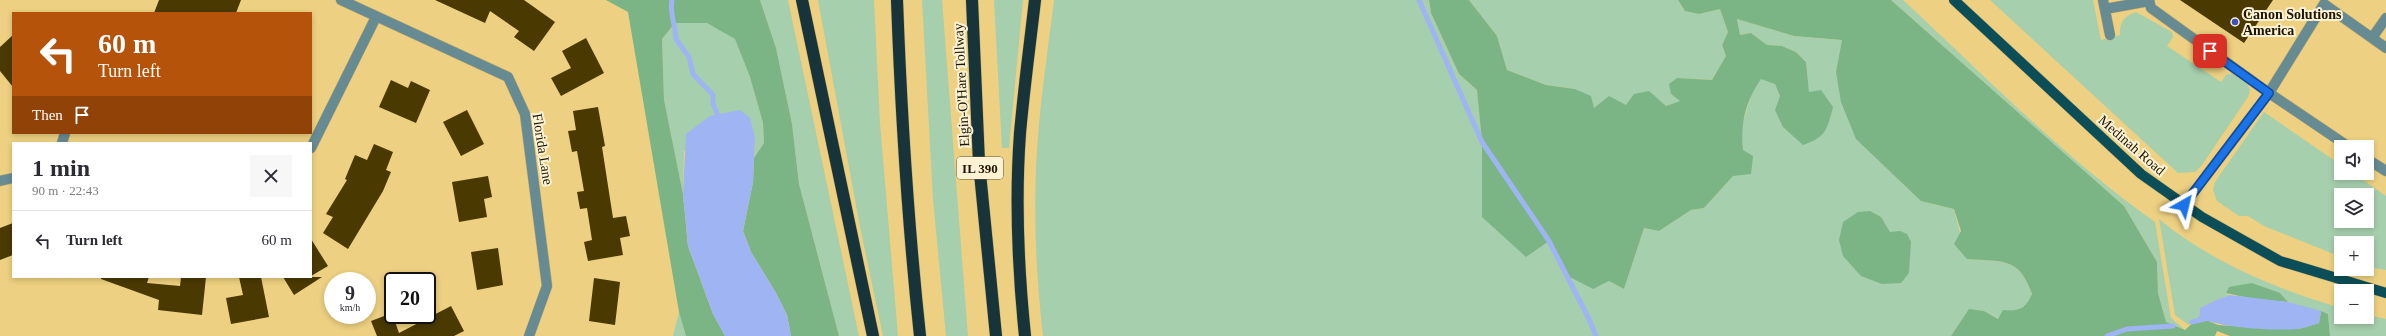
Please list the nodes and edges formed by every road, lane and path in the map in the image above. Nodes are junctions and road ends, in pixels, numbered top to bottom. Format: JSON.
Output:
{"nodes":[{"id":1,"x":341,"y":0,"type":"edge"},
{"id":2,"x":802,"y":0,"type":"edge"},
{"id":3,"x":897,"y":0,"type":"edge"},
{"id":4,"x":972,"y":0,"type":"edge"},
{"id":5,"x":1035,"y":0,"type":"edge"},
{"id":6,"x":1954,"y":0,"type":"edge"},
{"id":7,"x":2149,"y":1,"type":"edge"},
{"id":8,"x":2104,"y":4,"type":"edge"},
{"id":9,"x":376,"y":17,"type":"junction"},
{"id":10,"x":2386,"y":18,"type":"edge"},
{"id":11,"x":2110,"y":35,"type":"dead end"},
{"id":12,"x":2372,"y":38,"type":"junction"},
{"id":13,"x":2386,"y":48,"type":"edge"},
{"id":14,"x":2269,"y":93,"type":"junction"},
{"id":15,"x":2339,"y":140,"type":"edge"},
{"id":16,"x":312,"y":146,"type":"edge"},
{"id":17,"x":2374,"y":163,"type":"edge"},
{"id":18,"x":2386,"y":171,"type":"edge"},
{"id":19,"x":12,"y":178,"type":"edge"},
{"id":20,"x":0,"y":181,"type":"edge"},
{"id":21,"x":2184,"y":205,"type":"junction"},
{"id":22,"x":2386,"y":293,"type":"edge"},
{"id":23,"x":529,"y":336,"type":"edge"},
{"id":24,"x":873,"y":336,"type":"edge"},
{"id":25,"x":920,"y":336,"type":"edge"},
{"id":26,"x":996,"y":336,"type":"edge"},
{"id":27,"x":1025,"y":336,"type":"edge"}],
"edges":[{"from":1,"to":9,"type":"street","name":"Florida Lane"},
{"from":2,"to":24,"type":"highway"},
{"from":3,"to":25,"type":"highway"},
{"from":4,"to":26,"type":"highway","name":"Elgin-O'Hare Tollway","number":"IL 390"},
{"from":5,"to":27,"type":"highway"},
{"from":6,"to":21,"type":"main road","name":"Medinah Road"},
{"from":7,"to":8,"type":"street"},
{"from":7,"to":14,"type":"street"},
{"from":8,"to":11,"type":"street"},
{"from":9,"to":16,"type":"street"},
{"from":9,"to":23,"type":"street","name":"Florida Lane"},
{"from":10,"to":12,"type":"street"},
{"from":12,"to":13,"type":"street"},
{"from":12,"to":14,"type":"street"},
{"from":14,"to":15,"type":"street"},
{"from":14,"to":21,"type":"street"},
{"from":17,"to":18,"type":"street"},
{"from":19,"to":20,"type":"street"},
{"from":21,"to":22,"type":"main road","name":"Medinah Road"}]}
